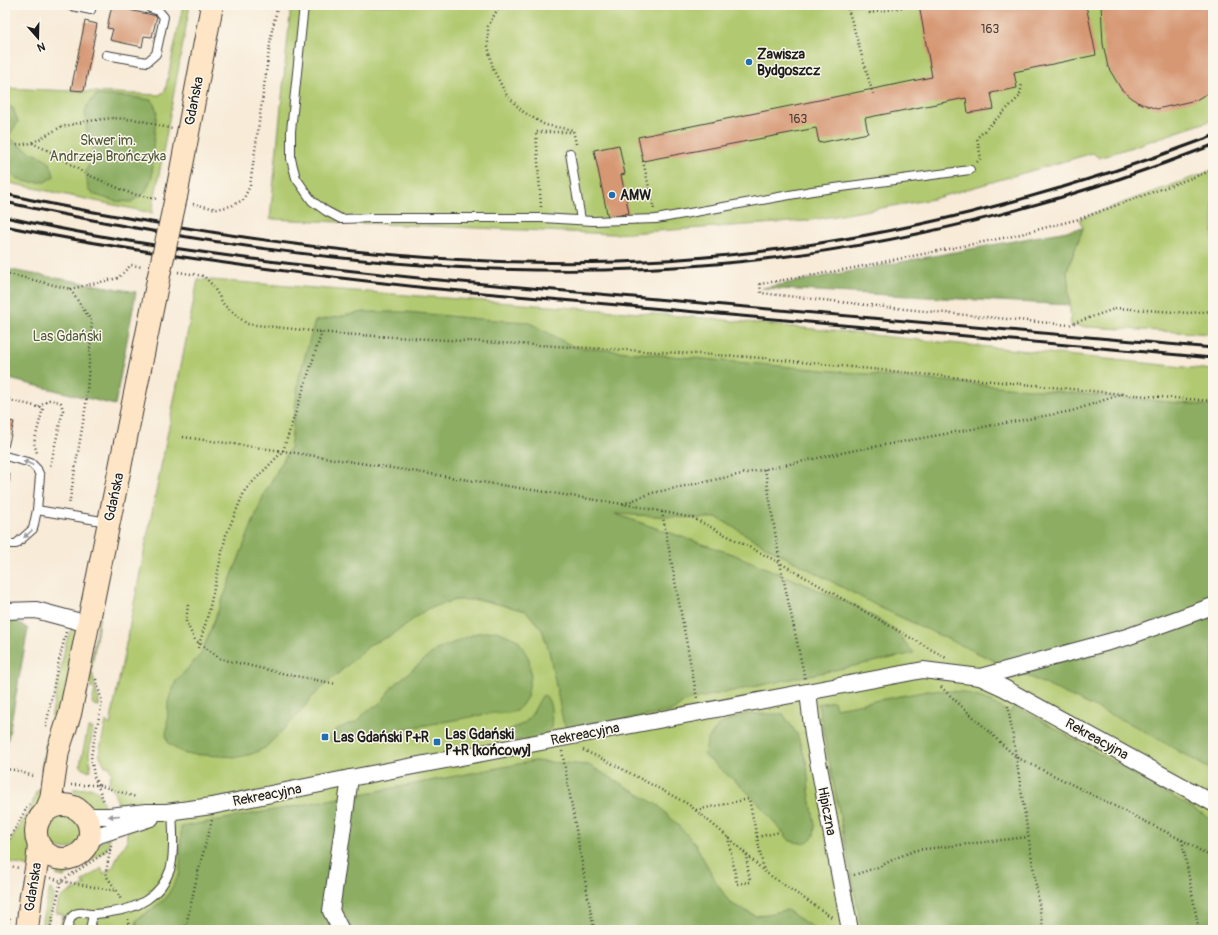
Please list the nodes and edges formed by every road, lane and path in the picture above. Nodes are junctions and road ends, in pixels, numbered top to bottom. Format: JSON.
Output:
{"nodes":[{"id":1,"x":67,"y":5,"type":"edge"},
{"id":2,"x":92,"y":5,"type":"edge"},
{"id":3,"x":148,"y":5,"type":"edge"},
{"id":4,"x":212,"y":5,"type":"edge"},
{"id":5,"x":304,"y":5,"type":"edge"},
{"id":6,"x":500,"y":5,"type":"edge"},
{"id":7,"x":847,"y":5,"type":"edge"},
{"id":8,"x":866,"y":5,"type":"edge"},
{"id":9,"x":904,"y":5,"type":"edge"},
{"id":10,"x":106,"y":55,"type":"dead end"},
{"id":11,"x":1022,"y":83,"type":"dead end"},
{"id":12,"x":873,"y":94,"type":"dead end"},
{"id":13,"x":172,"y":129,"type":"dead end"},
{"id":14,"x":573,"y":132,"type":"junction"},
{"id":15,"x":5,"y":145,"type":"edge"},
{"id":16,"x":577,"y":146,"type":"dead end"},
{"id":17,"x":570,"y":153,"type":"dead end"},
{"id":18,"x":643,"y":161,"type":"dead end"},
{"id":19,"x":970,"y":170,"type":"joint"},
{"id":20,"x":1213,"y":170,"type":"edge"},
{"id":21,"x":542,"y":218,"type":"junction"},
{"id":22,"x":656,"y":219,"type":"junction"},
{"id":23,"x":581,"y":220,"type":"junction"},
{"id":24,"x":5,"y":273,"type":"edge"},
{"id":25,"x":160,"y":273,"type":"junction"},
{"id":26,"x":70,"y":288,"type":"junction"},
{"id":27,"x":1213,"y":311,"type":"edge"},
{"id":28,"x":322,"y":332,"type":"junction"},
{"id":29,"x":1122,"y":394,"type":"junction"},
{"id":30,"x":5,"y":399,"type":"edge"},
{"id":31,"x":1213,"y":401,"type":"edge"},
{"id":32,"x":39,"y":407,"type":"junction"},
{"id":33,"x":183,"y":437,"type":"dead end"},
{"id":34,"x":283,"y":450,"type":"junction"},
{"id":35,"x":5,"y":456,"type":"edge"},
{"id":36,"x":39,"y":457,"type":"dead end"},
{"id":37,"x":45,"y":462,"type":"dead end"},
{"id":38,"x":50,"y":467,"type":"junction"},
{"id":39,"x":766,"y":469,"type":"junction"},
{"id":40,"x":50,"y":474,"type":"dead end"},
{"id":41,"x":621,"y":504,"type":"junction"},
{"id":42,"x":37,"y":510,"type":"junction"},
{"id":43,"x":662,"y":512,"type":"junction"},
{"id":44,"x":67,"y":515,"type":"junction"},
{"id":45,"x":109,"y":523,"type":"junction"},
{"id":46,"x":5,"y":544,"type":"edge"},
{"id":47,"x":780,"y":563,"type":"junction"},
{"id":48,"x":188,"y":605,"type":"dead end"},
{"id":49,"x":1213,"y":606,"type":"edge"},
{"id":50,"x":5,"y":611,"type":"edge"},
{"id":51,"x":88,"y":624,"type":"junction"},
{"id":52,"x":67,"y":631,"type":"dead end"},
{"id":53,"x":199,"y":642,"type":"junction"},
{"id":54,"x":198,"y":648,"type":"dead end"},
{"id":55,"x":953,"y":661,"type":"dead end"},
{"id":56,"x":923,"y":670,"type":"junction"},
{"id":57,"x":980,"y":677,"type":"junction"},
{"id":58,"x":336,"y":684,"type":"dead end"},
{"id":59,"x":1004,"y":688,"type":"junction"},
{"id":60,"x":808,"y":692,"type":"junction"},
{"id":61,"x":100,"y":712,"type":"dead end"},
{"id":62,"x":699,"y":713,"type":"junction"},
{"id":63,"x":70,"y":714,"type":"junction"},
{"id":64,"x":45,"y":730,"type":"dead end"},
{"id":65,"x":560,"y":739,"type":"junction"},
{"id":66,"x":1016,"y":757,"type":"junction"},
{"id":67,"x":5,"y":769,"type":"edge"},
{"id":68,"x":33,"y":776,"type":"dead end"},
{"id":69,"x":350,"y":778,"type":"junction"},
{"id":70,"x":74,"y":785,"type":"dead end"},
{"id":71,"x":98,"y":785,"type":"junction"},
{"id":72,"x":1213,"y":803,"type":"edge"},
{"id":73,"x":105,"y":805,"type":"dead end"},
{"id":74,"x":38,"y":806,"type":"junction"},
{"id":75,"x":696,"y":810,"type":"junction"},
{"id":76,"x":80,"y":811,"type":"junction"},
{"id":77,"x":169,"y":812,"type":"junction"},
{"id":78,"x":214,"y":814,"type":"dead end"},
{"id":79,"x":780,"y":832,"type":"dead end"},
{"id":80,"x":728,"y":837,"type":"junction"},
{"id":81,"x":757,"y":837,"type":"junction"},
{"id":82,"x":1028,"y":837,"type":"junction"},
{"id":83,"x":1182,"y":840,"type":"junction"},
{"id":84,"x":89,"y":841,"type":"junction"},
{"id":85,"x":39,"y":844,"type":"junction"},
{"id":86,"x":5,"y":846,"type":"edge"},
{"id":87,"x":746,"y":854,"type":"junction"},
{"id":88,"x":1213,"y":858,"type":"edge"},
{"id":89,"x":65,"y":859,"type":"junction"},
{"id":90,"x":765,"y":872,"type":"junction"},
{"id":91,"x":840,"y":880,"type":"junction"},
{"id":92,"x":61,"y":881,"type":"junction"},
{"id":93,"x":117,"y":891,"type":"junction"},
{"id":94,"x":120,"y":900,"type":"dead end"},
{"id":95,"x":93,"y":914,"type":"junction"},
{"id":96,"x":128,"y":922,"type":"dead end"},
{"id":97,"x":849,"y":926,"type":"edge"},
{"id":98,"x":27,"y":930,"type":"edge"},
{"id":99,"x":31,"y":930,"type":"edge"},
{"id":100,"x":50,"y":930,"type":"edge"},
{"id":101,"x":67,"y":930,"type":"edge"},
{"id":102,"x":90,"y":930,"type":"edge"},
{"id":103,"x":129,"y":930,"type":"edge"},
{"id":104,"x":185,"y":930,"type":"edge"},
{"id":105,"x":341,"y":930,"type":"edge"},
{"id":106,"x":594,"y":930,"type":"edge"},
{"id":107,"x":1043,"y":930,"type":"edge"},
{"id":108,"x":1199,"y":930,"type":"edge"}],
"edges":[{"from":1,"to":2,"type":"lane"},
{"from":3,"to":10,"type":"lane"},
{"from":4,"to":25,"type":"main road","name":"Gdańska","bridge":true},
{"from":5,"to":21,"type":"lane"},
{"from":6,"to":14,"type":"path"},
{"from":7,"to":12,"type":"path"},
{"from":8,"to":9,"type":"path"},
{"from":11,"to":19,"type":"path"},
{"from":13,"to":15,"type":"path"},
{"from":14,"to":16,"type":"path"},
{"from":14,"to":21,"type":"path"},
{"from":17,"to":23,"type":"lane"},
{"from":18,"to":22,"type":"path"},
{"from":19,"to":22,"type":"lane"},
{"from":20,"to":27,"type":"path"},
{"from":21,"to":23,"type":"lane"},
{"from":22,"to":23,"type":"lane"},
{"from":24,"to":26,"type":"path"},
{"from":25,"to":26,"type":"path"},
{"from":25,"to":28,"type":"path"},
{"from":25,"to":45,"type":"main road","name":"Gdańska"},
{"from":26,"to":44,"type":"path"},
{"from":28,"to":29,"type":"path"},
{"from":28,"to":34,"type":"path"},
{"from":29,"to":31,"type":"path"},
{"from":29,"to":39,"type":"path"},
{"from":30,"to":32,"type":"path"},
{"from":32,"to":36,"type":"path"},
{"from":32,"to":38,"type":"path"},
{"from":33,"to":34,"type":"path"},
{"from":34,"to":41,"type":"path"},
{"from":34,"to":53,"type":"path"},
{"from":42,"to":35,"type":"lane","one_way":true},
{"from":37,"to":38,"type":"path"},
{"from":38,"to":40,"type":"path"},
{"from":39,"to":41,"type":"path"},
{"from":39,"to":47,"type":"path"},
{"from":41,"to":43,"type":"path"},
{"from":42,"to":44,"type":"lane"},
{"from":42,"to":46,"type":"lane","one_way":true},
{"from":43,"to":47,"type":"path"},
{"from":43,"to":62,"type":"path"},
{"from":44,"to":45,"type":"lane"},
{"from":45,"to":51,"type":"main road","name":"Gdańska"},
{"from":47,"to":55,"type":"path"},
{"from":47,"to":60,"type":"path"},
{"from":48,"to":53,"type":"path"},
{"from":49,"to":57,"type":"street","name":"Rekreacyjna"},
{"from":50,"to":51,"type":"street"},
{"from":51,"to":63,"type":"main road","name":"Gdańska"},
{"from":52,"to":64,"type":"path"},
{"from":53,"to":54,"type":"path"},
{"from":53,"to":58,"type":"path"},
{"from":56,"to":57,"type":"street","name":"Rekreacyjna"},
{"from":56,"to":60,"type":"street","name":"Rekreacyjna"},
{"from":56,"to":66,"type":"path"},
{"from":57,"to":59,"type":"street","name":"Rekreacyjna"},
{"from":59,"to":66,"type":"path"},
{"from":59,"to":72,"type":"street","name":"Rekreacyjna"},
{"from":60,"to":62,"type":"street","name":"Rekreacyjna"},
{"from":60,"to":91,"type":"street","name":"Hipiczna"},
{"from":61,"to":71,"type":"path"},
{"from":62,"to":65,"type":"street","name":"Rekreacyjna"},
{"from":63,"to":74,"type":"main road","name":"Gdańska"},
{"from":63,"to":76,"type":"main road","name":"Gdańska"},
{"from":65,"to":69,"type":"street","name":"Rekreacyjna"},
{"from":65,"to":75,"type":"path"},
{"from":65,"to":106,"type":"path"},
{"from":66,"to":82,"type":"path"},
{"from":66,"to":83,"type":"path"},
{"from":67,"to":68,"type":"path"},
{"from":69,"to":77,"type":"street","name":"Rekreacyjna"},
{"from":69,"to":105,"type":"street"},
{"from":70,"to":71,"type":"path"},
{"from":71,"to":73,"type":"path"},
{"from":74,"to":76,"type":"main road"},
{"from":74,"to":85,"type":"main road"},
{"from":74,"to":86,"type":"path"},
{"from":75,"to":80,"type":"path"},
{"from":75,"to":81,"type":"path"},
{"from":77,"to":76,"type":"street","name":"Rekreacyjna","one_way":true},
{"from":76,"to":84,"type":"main road"},
{"from":77,"to":84,"type":"street","name":"Rekreacyjna"},
{"from":77,"to":95,"type":"lane"},
{"from":78,"to":104,"type":"path"},
{"from":79,"to":81,"type":"path"},
{"from":80,"to":87,"type":"path"},
{"from":80,"to":87,"type":"path"},
{"from":81,"to":90,"type":"path"},
{"from":82,"to":91,"type":"path"},
{"from":82,"to":107,"type":"path"},
{"from":83,"to":88,"type":"path"},
{"from":83,"to":108,"type":"path"},
{"from":84,"to":89,"type":"main road"},
{"from":85,"to":89,"type":"main road"},
{"from":85,"to":98,"type":"main road","name":"Gdańska"},
{"from":87,"to":90,"type":"path"},
{"from":89,"to":99,"type":"main road","name":"Gdańska"},
{"from":90,"to":97,"type":"path"},
{"from":91,"to":97,"type":"street","name":"Hipiczna"},
{"from":92,"to":93,"type":"path"},
{"from":92,"to":93,"type":"path"},
{"from":92,"to":100,"type":"path"},
{"from":93,"to":94,"type":"path"},
{"from":95,"to":101,"type":"lane"},
{"from":95,"to":102,"type":"lane"},
{"from":96,"to":103,"type":"path"}]}
